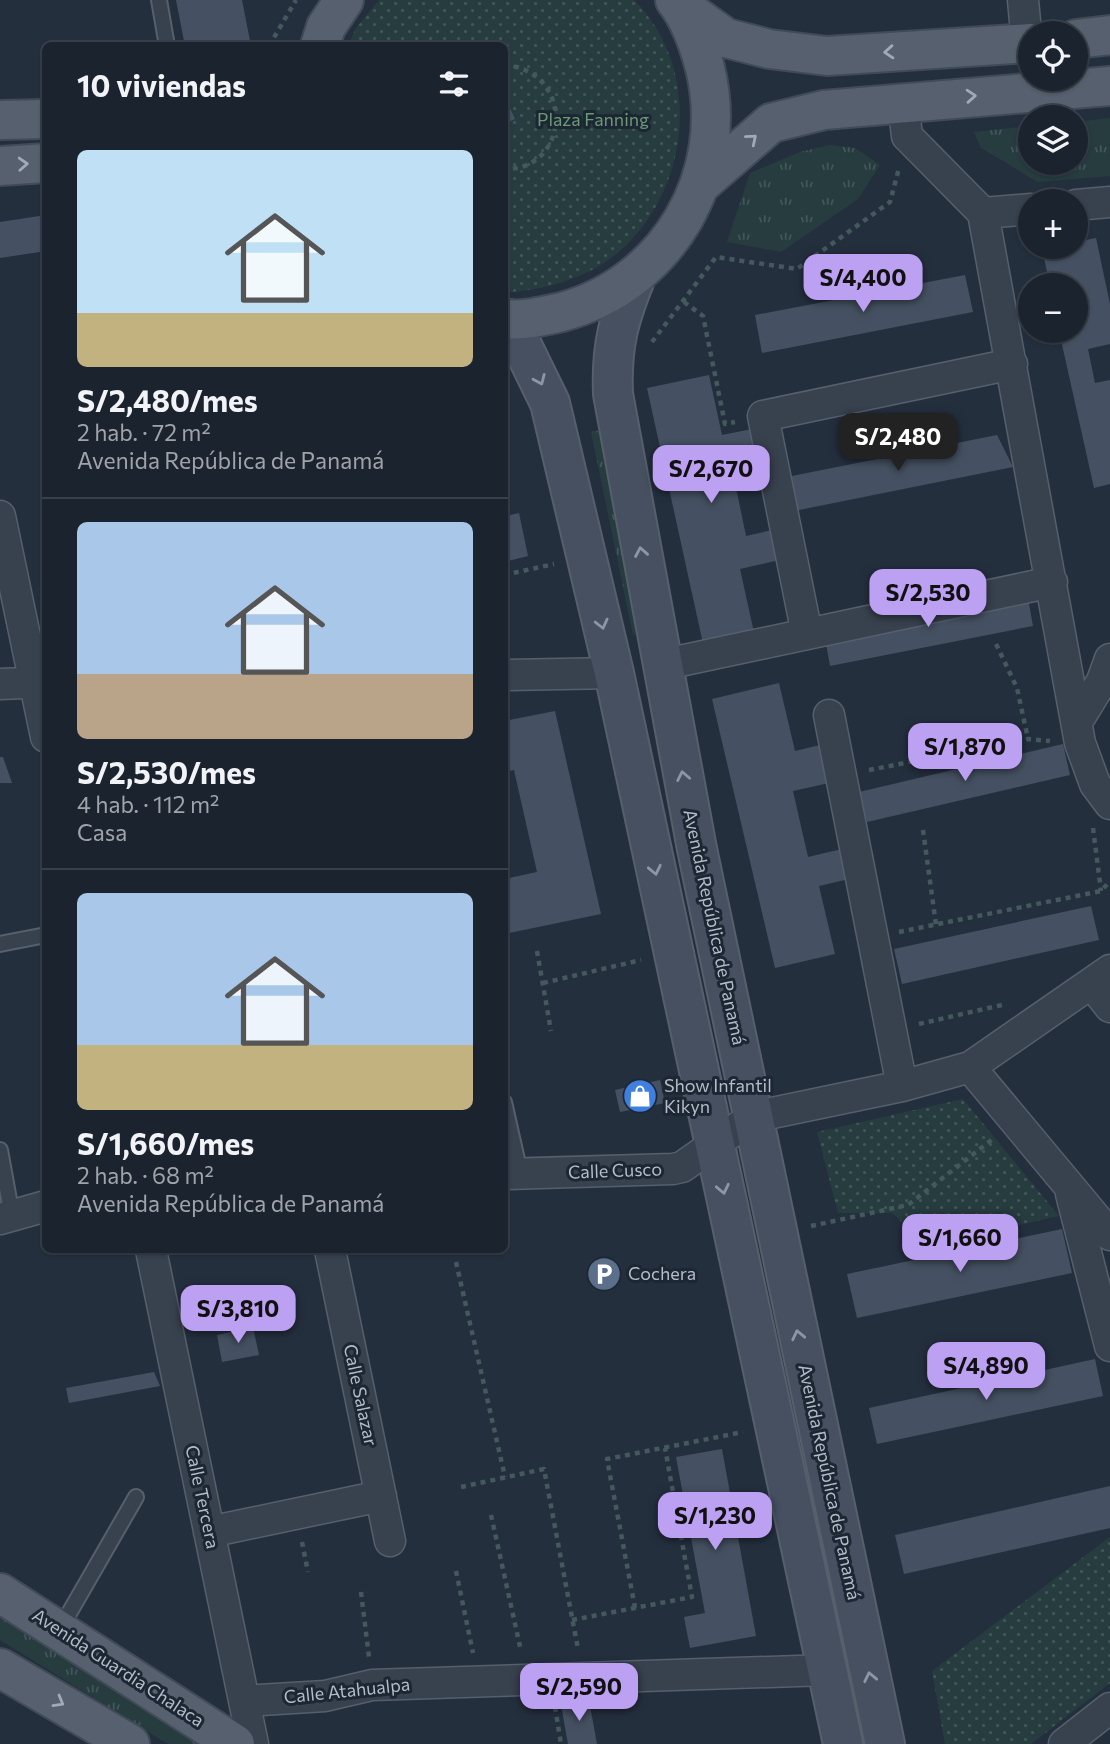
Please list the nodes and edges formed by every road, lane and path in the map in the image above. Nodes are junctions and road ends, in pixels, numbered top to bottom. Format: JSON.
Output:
{"nodes":[{"id":1,"x":159,"y":0,"type":"edge"},
{"id":2,"x":296,"y":0,"type":"edge"},
{"id":3,"x":344,"y":0,"type":"edge"},
{"id":4,"x":1023,"y":0,"type":"edge"},
{"id":5,"x":676,"y":2,"type":"edge"},
{"id":6,"x":1026,"y":21,"type":"edge"},
{"id":7,"x":1110,"y":35,"type":"edge"},
{"id":8,"x":1088,"y":37,"type":"edge"},
{"id":9,"x":166,"y":42,"type":"edge"},
{"id":10,"x":271,"y":42,"type":"edge"},
{"id":11,"x":321,"y":42,"type":"edge"},
{"id":12,"x":1018,"y":44,"type":"edge"},
{"id":13,"x":508,"y":66,"type":"edge"},
{"id":14,"x":1110,"y":86,"type":"edge"},
{"id":15,"x":42,"y":119,"type":"edge"},
{"id":16,"x":905,"y":119,"type":"junction"},
{"id":17,"x":0,"y":120,"type":"edge"},
{"id":18,"x":42,"y":163,"type":"edge"},
{"id":19,"x":0,"y":166,"type":"edge"},
{"id":20,"x":508,"y":168,"type":"edge"},
{"id":21,"x":701,"y":184,"type":"junction"},
{"id":22,"x":1110,"y":202,"type":"edge"},
{"id":23,"x":1088,"y":204,"type":"edge"},
{"id":24,"x":1018,"y":210,"type":"edge"},
{"id":25,"x":984,"y":213,"type":"junction"},
{"id":26,"x":637,"y":274,"type":"junction"},
{"id":27,"x":684,"y":302,"type":"junction"},
{"id":28,"x":508,"y":319,"type":"edge"},
{"id":29,"x":508,"y":323,"type":"edge"},
{"id":30,"x":646,"y":350,"type":"dead end"},
{"id":31,"x":1012,"y":364,"type":"junction"},
{"id":32,"x":763,"y":416,"type":"junction"},
{"id":33,"x":0,"y":516,"type":"edge"},
{"id":34,"x":586,"y":556,"type":"junction"},
{"id":35,"x":6,"y":570,"type":"edge"},
{"id":36,"x":508,"y":574,"type":"edge"},
{"id":37,"x":1052,"y":582,"type":"junction"},
{"id":38,"x":807,"y":634,"type":"junction"},
{"id":39,"x":996,"y":644,"type":"dead end"},
{"id":40,"x":1110,"y":659,"type":"edge"},
{"id":41,"x":661,"y":665,"type":"junction"},
{"id":42,"x":614,"y":673,"type":"junction"},
{"id":43,"x":508,"y":675,"type":"edge"},
{"id":44,"x":40,"y":682,"type":"edge"},
{"id":45,"x":0,"y":684,"type":"edge"},
{"id":46,"x":42,"y":700,"type":"edge"},
{"id":47,"x":829,"y":715,"type":"dead end"},
{"id":48,"x":1078,"y":733,"type":"junction"},
{"id":49,"x":1028,"y":740,"type":"junction"},
{"id":50,"x":841,"y":776,"type":"junction"},
{"id":51,"x":1110,"y":804,"type":"edge"},
{"id":52,"x":923,"y":830,"type":"dead end"},
{"id":53,"x":1110,"y":881,"type":"edge"},
{"id":54,"x":936,"y":925,"type":"junction"},
{"id":55,"x":42,"y":936,"type":"edge"},
{"id":56,"x":873,"y":937,"type":"junction"},
{"id":57,"x":0,"y":944,"type":"edge"},
{"id":58,"x":537,"y":951,"type":"dead end"},
{"id":59,"x":673,"y":953,"type":"junction"},
{"id":60,"x":543,"y":983,"type":"junction"},
{"id":61,"x":1104,"y":987,"type":"edge"},
{"id":62,"x":1012,"y":1002,"type":"dead end"},
{"id":63,"x":891,"y":1030,"type":"junction"},
{"id":64,"x":551,"y":1031,"type":"dead end"},
{"id":65,"x":970,"y":1067,"type":"junction"},
{"id":66,"x":902,"y":1086,"type":"junction"},
{"id":67,"x":753,"y":1117,"type":"junction"},
{"id":68,"x":1015,"y":1121,"type":"junction"},
{"id":69,"x":508,"y":1138,"type":"edge"},
{"id":70,"x":713,"y":1145,"type":"junction"},
{"id":71,"x":0,"y":1150,"type":"edge"},
{"id":72,"x":512,"y":1174,"type":"edge"},
{"id":73,"x":1068,"y":1185,"type":"junction"},
{"id":74,"x":42,"y":1207,"type":"edge"},
{"id":75,"x":6,"y":1217,"type":"edge"},
{"id":76,"x":776,"y":1233,"type":"junction"},
{"id":77,"x":1110,"y":1235,"type":"edge"},
{"id":78,"x":152,"y":1253,"type":"edge"},
{"id":79,"x":331,"y":1253,"type":"edge"},
{"id":80,"x":456,"y":1262,"type":"dead end"},
{"id":81,"x":1110,"y":1346,"type":"edge"},
{"id":82,"x":775,"y":1425,"type":"junction"},
{"id":83,"x":665,"y":1448,"type":"junction"},
{"id":84,"x":505,"y":1477,"type":"junction"},
{"id":85,"x":461,"y":1488,"type":"dead end"},
{"id":86,"x":381,"y":1496,"type":"junction"},
{"id":87,"x":136,"y":1497,"type":"dead end"},
{"id":88,"x":491,"y":1515,"type":"dead end"},
{"id":89,"x":209,"y":1532,"type":"junction"},
{"id":90,"x":390,"y":1542,"type":"dead end"},
{"id":91,"x":456,"y":1571,"type":"dead end"},
{"id":92,"x":360,"y":1592,"type":"dead end"},
{"id":93,"x":0,"y":1593,"type":"edge"},
{"id":94,"x":635,"y":1608,"type":"junction"},
{"id":95,"x":572,"y":1620,"type":"junction"},
{"id":96,"x":59,"y":1631,"type":"junction"},
{"id":97,"x":0,"y":1668,"type":"edge"},
{"id":98,"x":827,"y":1670,"type":"junction"},
{"id":99,"x":585,"y":1676,"type":"junction"},
{"id":100,"x":527,"y":1679,"type":"junction"},
{"id":101,"x":479,"y":1681,"type":"junction"},
{"id":102,"x":372,"y":1685,"type":"junction"},
{"id":103,"x":244,"y":1701,"type":"junction"},
{"id":104,"x":1110,"y":1708,"type":"edge"},
{"id":105,"x":130,"y":1744,"type":"edge"},
{"id":106,"x":235,"y":1744,"type":"edge"},
{"id":107,"x":253,"y":1744,"type":"edge"},
{"id":108,"x":843,"y":1744,"type":"edge"},
{"id":109,"x":885,"y":1744,"type":"edge"},
{"id":110,"x":1064,"y":1744,"type":"edge"}],
"edges":[{"from":1,"to":9,"type":"lane"},
{"from":2,"to":10,"type":"path"},
{"from":3,"to":11,"type":"main road"},
{"from":4,"to":6,"type":"street"},
{"from":12,"to":5,"type":"main road","one_way":true},
{"from":5,"to":21,"type":"main road"},
{"from":7,"to":8,"type":"main road"},
{"from":13,"to":20,"type":"path"},
{"from":16,"to":14,"type":"main road","one_way":true},
{"from":15,"to":17,"type":"main road"},
{"from":21,"to":16,"type":"main road","one_way":true},
{"from":16,"to":25,"type":"street"},
{"from":16,"to":27,"type":"path"},
{"from":19,"to":18,"type":"main road","one_way":true},
{"from":21,"to":26,"type":"main road"},
{"from":22,"to":23,"type":"street"},
{"from":24,"to":25,"type":"street"},
{"from":25,"to":31,"type":"street"},
{"from":26,"to":28,"type":"main road"},
{"from":41,"to":26,"type":"main road","name":"Avenida República de Panamá","one_way":true},
{"from":27,"to":30,"type":"path"},
{"from":27,"to":32,"type":"path"},
{"from":29,"to":34,"type":"main road","one_way":true},
{"from":31,"to":32,"type":"street"},
{"from":31,"to":37,"type":"street"},
{"from":32,"to":38,"type":"street"},
{"from":33,"to":35,"type":"street"},
{"from":34,"to":36,"type":"path"},
{"from":34,"to":42,"type":"main road","one_way":true},
{"from":35,"to":44,"type":"street"},
{"from":37,"to":38,"type":"street"},
{"from":37,"to":48,"type":"street"},
{"from":38,"to":41,"type":"street"},
{"from":39,"to":49,"type":"path"},
{"from":40,"to":48,"type":"street"},
{"from":67,"to":41,"type":"main road","name":"Avenida República de Panamá","one_way":true},
{"from":42,"to":43,"type":"street"},
{"from":42,"to":59,"type":"main road","one_way":true},
{"from":44,"to":45,"type":"street"},
{"from":44,"to":46,"type":"street"},
{"from":47,"to":50,"type":"street"},
{"from":48,"to":49,"type":"path"},
{"from":48,"to":51,"type":"street"},
{"from":49,"to":50,"type":"path"},
{"from":50,"to":56,"type":"street"},
{"from":52,"to":54,"type":"path"},
{"from":53,"to":54,"type":"path"},
{"from":54,"to":56,"type":"path"},
{"from":55,"to":57,"type":"lane"},
{"from":56,"to":63,"type":"street"},
{"from":58,"to":60,"type":"path"},
{"from":59,"to":60,"type":"path"},
{"from":59,"to":70,"type":"main road"},
{"from":60,"to":64,"type":"path"},
{"from":61,"to":65,"type":"street"},
{"from":62,"to":63,"type":"path"},
{"from":63,"to":66,"type":"street"},
{"from":65,"to":66,"type":"street"},
{"from":65,"to":68,"type":"street"},
{"from":66,"to":67,"type":"street"},
{"from":67,"to":70,"type":"street","name":"Calle Cusco"},
{"from":67,"to":76,"type":"main road","name":"Avenida República de Panamá"},
{"from":68,"to":73,"type":"street"},
{"from":68,"to":76,"type":"path"},
{"from":69,"to":72,"type":"lane"},
{"from":70,"to":72,"type":"street","name":"Calle Cusco"},
{"from":70,"to":82,"type":"main road","one_way":true},
{"from":71,"to":75,"type":"lane"},
{"from":73,"to":77,"type":"street"},
{"from":73,"to":81,"type":"street"},
{"from":74,"to":75,"type":"street"},
{"from":109,"to":76,"type":"main road","name":"Avenida República de Panamá","one_way":true},
{"from":78,"to":89,"type":"street","name":"Calle Tercera"},
{"from":79,"to":86,"type":"street","name":"Calle Salazar"},
{"from":80,"to":84,"type":"path"},
{"from":82,"to":83,"type":"path"},
{"from":82,"to":98,"type":"main road"},
{"from":83,"to":94,"type":"path"},
{"from":83,"to":94,"type":"path"},
{"from":84,"to":85,"type":"path"},
{"from":84,"to":95,"type":"path"},
{"from":86,"to":89,"type":"street"},
{"from":86,"to":90,"type":"street","name":"Calle Salazar"},
{"from":87,"to":96,"type":"lane"},
{"from":88,"to":100,"type":"path"},
{"from":89,"to":103,"type":"street","name":"Calle Tercera"},
{"from":91,"to":101,"type":"path"},
{"from":92,"to":102,"type":"path"},
{"from":93,"to":96,"type":"main road","name":"Avenida Guardia Chalaca"},
{"from":94,"to":95,"type":"path"},
{"from":95,"to":99,"type":"path"},
{"from":96,"to":106,"type":"main road","name":"Avenida Guardia Chalaca"},
{"from":97,"to":105,"type":"main road","one_way":true},
{"from":98,"to":99,"type":"street","name":"Calle Atahualpa"},
{"from":98,"to":108,"type":"main road"},
{"from":99,"to":100,"type":"street","name":"Calle Atahualpa"},
{"from":100,"to":101,"type":"street","name":"Calle Atahualpa"},
{"from":101,"to":102,"type":"street","name":"Calle Atahualpa"},
{"from":102,"to":103,"type":"street","name":"Calle Atahualpa"},
{"from":103,"to":107,"type":"street","name":"Calle Tercera"},
{"from":104,"to":110,"type":"street"}]}
